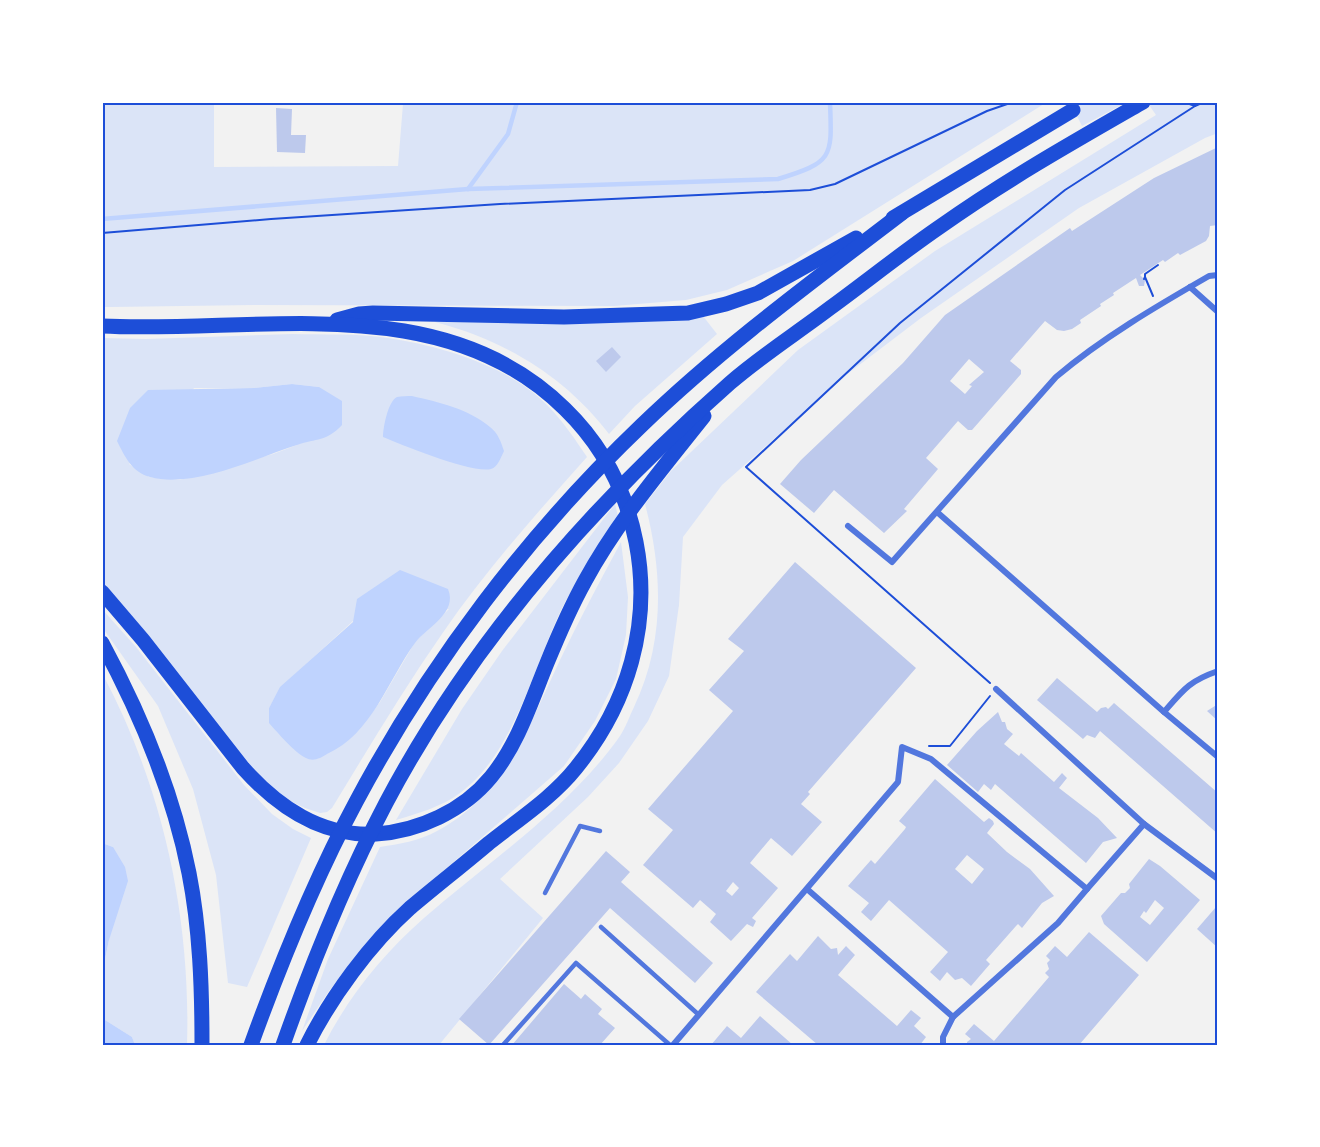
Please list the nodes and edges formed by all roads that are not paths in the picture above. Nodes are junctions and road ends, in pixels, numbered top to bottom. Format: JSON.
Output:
{"nodes":[{"id":1,"x":1143,"y":102,"type":"edge"},
{"id":2,"x":1073,"y":110,"type":"dead end"},
{"id":3,"x":902,"y":213,"type":"junction"},
{"id":4,"x":1218,"y":274,"type":"edge"},
{"id":5,"x":1190,"y":287,"type":"junction"},
{"id":6,"x":1218,"y":312,"type":"edge"},
{"id":7,"x":324,"y":324,"type":"junction"},
{"id":8,"x":102,"y":326,"type":"edge"},
{"id":9,"x":732,"y":381,"type":"junction"},
{"id":10,"x":937,"y":512,"type":"junction"},
{"id":11,"x":848,"y":526,"type":"dead end"},
{"id":12,"x":102,"y":592,"type":"edge"},
{"id":13,"x":102,"y":643,"type":"edge"},
{"id":14,"x":1218,"y":671,"type":"edge"},
{"id":15,"x":996,"y":689,"type":"road end"},
{"id":16,"x":1164,"y":712,"type":"junction"},
{"id":17,"x":1218,"y":757,"type":"edge"},
{"id":18,"x":1144,"y":824,"type":"junction"},
{"id":19,"x":600,"y":831,"type":"dead end"},
{"id":20,"x":1218,"y":879,"type":"edge"},
{"id":21,"x":807,"y":889,"type":"junction"},
{"id":22,"x":1087,"y":889,"type":"junction"},
{"id":23,"x":545,"y":893,"type":"dead end"},
{"id":24,"x":601,"y":927,"type":"dead end"},
{"id":25,"x":699,"y":1015,"type":"junction"},
{"id":26,"x":953,"y":1017,"type":"junction"},
{"id":27,"x":202,"y":1045,"type":"edge"},
{"id":28,"x":251,"y":1045,"type":"edge"},
{"id":29,"x":283,"y":1045,"type":"edge"},
{"id":30,"x":307,"y":1045,"type":"edge"},
{"id":31,"x":503,"y":1045,"type":"edge"},
{"id":32,"x":672,"y":1045,"type":"edge"},
{"id":33,"x":943,"y":1045,"type":"edge"}],
"edges":[{"from":1,"to":9,"type":"highway"},
{"from":2,"to":3,"type":"highway"},
{"from":3,"to":7,"type":"highway"},
{"from":3,"to":28,"type":"highway"},
{"from":4,"to":5,"type":"street"},
{"from":5,"to":6,"type":"street"},
{"from":5,"to":10,"type":"street"},
{"from":7,"to":8,"type":"highway"},
{"from":7,"to":30,"type":"highway"},
{"from":9,"to":12,"type":"highway"},
{"from":9,"to":29,"type":"highway"},
{"from":10,"to":11,"type":"street"},
{"from":10,"to":16,"type":"street"},
{"from":13,"to":27,"type":"highway"},
{"from":14,"to":16,"type":"street"},
{"from":15,"to":18,"type":"street"},
{"from":16,"to":17,"type":"street"},
{"from":18,"to":20,"type":"street"},
{"from":18,"to":22,"type":"street"},
{"from":19,"to":23,"type":"lane"},
{"from":21,"to":22,"type":"street"},
{"from":21,"to":25,"type":"street"},
{"from":21,"to":26,"type":"street"},
{"from":22,"to":26,"type":"street"},
{"from":24,"to":25,"type":"lane"},
{"from":25,"to":32,"type":"street"},
{"from":26,"to":33,"type":"street"},
{"from":31,"to":32,"type":"lane"}]}
